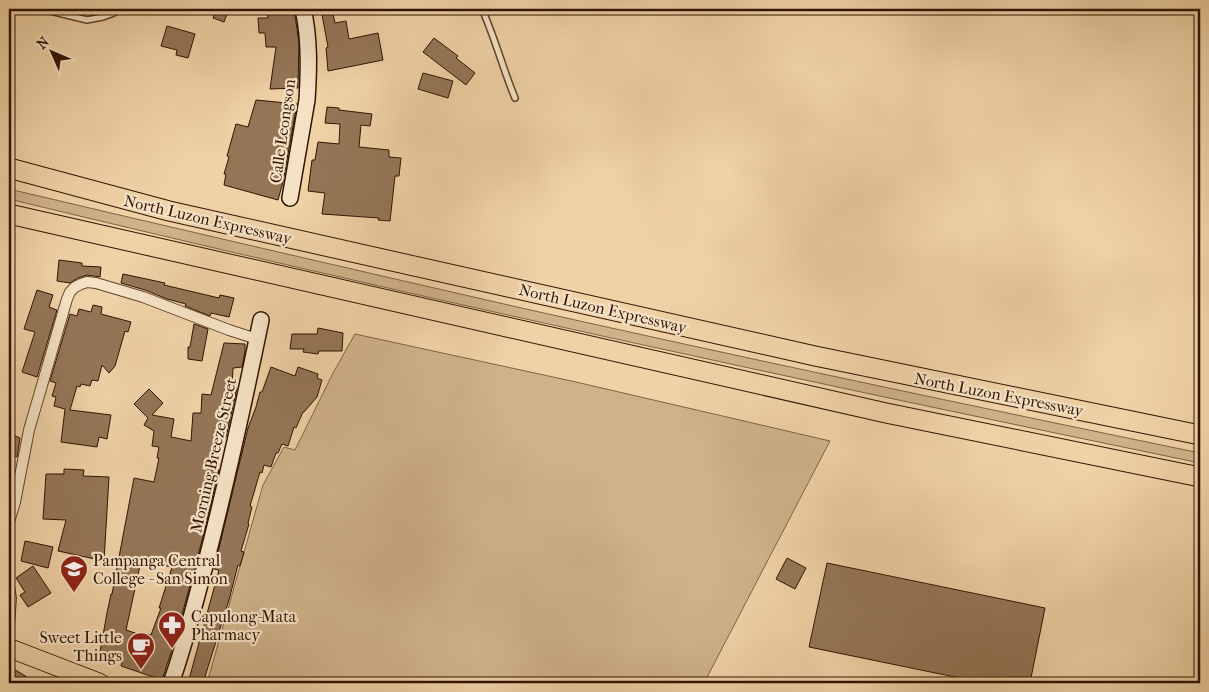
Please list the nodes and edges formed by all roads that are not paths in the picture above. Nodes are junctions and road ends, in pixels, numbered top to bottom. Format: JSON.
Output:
{"nodes":[{"id":1,"x":42,"y":9,"type":"edge"},
{"id":2,"x":118,"y":9,"type":"edge"},
{"id":3,"x":303,"y":9,"type":"edge"},
{"id":4,"x":482,"y":9,"type":"edge"},
{"id":5,"x":515,"y":98,"type":"dead end"},
{"id":6,"x":9,"y":168,"type":"edge"},
{"id":7,"x":290,"y":198,"type":"dead end"},
{"id":8,"x":9,"y":214,"type":"edge"},
{"id":9,"x":261,"y":320,"type":"dead end"},
{"id":10,"x":257,"y":339,"type":"junction"},
{"id":11,"x":1143,"y":424,"type":"junction"},
{"id":12,"x":1200,"y":426,"type":"edge"},
{"id":13,"x":1200,"y":435,"type":"edge"},
{"id":14,"x":1200,"y":477,"type":"edge"},
{"id":15,"x":12,"y":500,"type":"edge"},
{"id":16,"x":9,"y":522,"type":"edge"},
{"id":17,"x":9,"y":587,"type":"edge"},
{"id":18,"x":9,"y":625,"type":"edge"},
{"id":19,"x":9,"y":648,"type":"edge"},
{"id":20,"x":100,"y":683,"type":"edge"},
{"id":21,"x":171,"y":683,"type":"edge"}],
"edges":[{"from":1,"to":2,"type":"lane"},
{"from":3,"to":7,"type":"main road","name":"Calle Leongson"},
{"from":4,"to":5,"type":"lane"},
{"from":6,"to":11,"type":"highway","name":"North Luzon Expressway"},
{"from":8,"to":14,"type":"highway"},
{"from":9,"to":10,"type":"main road","name":"Morning Breeze Street"},
{"from":10,"to":15,"type":"street"},
{"from":10,"to":21,"type":"main road","name":"Morning Breeze Street"},
{"from":11,"to":12,"type":"highway"},
{"from":11,"to":13,"type":"highway","name":"North Luzon Expressway"},
{"from":15,"to":16,"type":"street"},
{"from":17,"to":18,"type":"street"},
{"from":19,"to":20,"type":"highway"}]}
